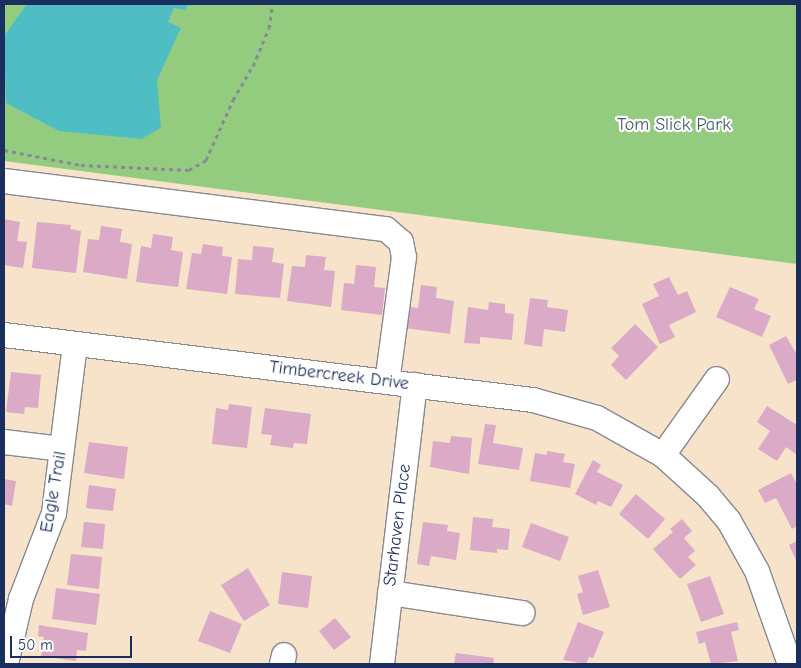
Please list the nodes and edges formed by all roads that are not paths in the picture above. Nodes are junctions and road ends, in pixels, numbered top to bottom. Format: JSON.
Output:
{"nodes":[{"id":1,"x":4,"y":181,"type":"edge"},
{"id":2,"x":4,"y":335,"type":"edge"},
{"id":3,"x":75,"y":344,"type":"junction"},
{"id":4,"x":716,"y":379,"type":"dead end"},
{"id":5,"x":387,"y":382,"type":"junction"},
{"id":6,"x":415,"y":386,"type":"junction"},
{"id":7,"x":4,"y":442,"type":"edge"},
{"id":8,"x":62,"y":449,"type":"junction"},
{"id":9,"x":663,"y":455,"type":"junction"},
{"id":10,"x":390,"y":593,"type":"junction"},
{"id":11,"x":522,"y":613,"type":"dead end"},
{"id":12,"x":6,"y":664,"type":"edge"},
{"id":13,"x":382,"y":664,"type":"edge"},
{"id":14,"x":790,"y":664,"type":"edge"}],
"edges":[{"from":1,"to":5,"type":"street"},
{"from":2,"to":3,"type":"street","name":"Timbercreek Drive"},
{"from":3,"to":5,"type":"street","name":"Timbercreek Drive"},
{"from":3,"to":8,"type":"street","name":"Eagle Trail"},
{"from":4,"to":9,"type":"street"},
{"from":5,"to":6,"type":"street","name":"Timbercreek Drive"},
{"from":6,"to":9,"type":"street","name":"Timbercreek Drive"},
{"from":6,"to":10,"type":"street","name":"Starhaven Place"},
{"from":7,"to":8,"type":"street"},
{"from":8,"to":12,"type":"street","name":"Eagle Trail"},
{"from":9,"to":14,"type":"street","name":"Timbercreek Drive"},
{"from":10,"to":11,"type":"street"},
{"from":10,"to":13,"type":"street","name":"Starhaven Place"}]}
